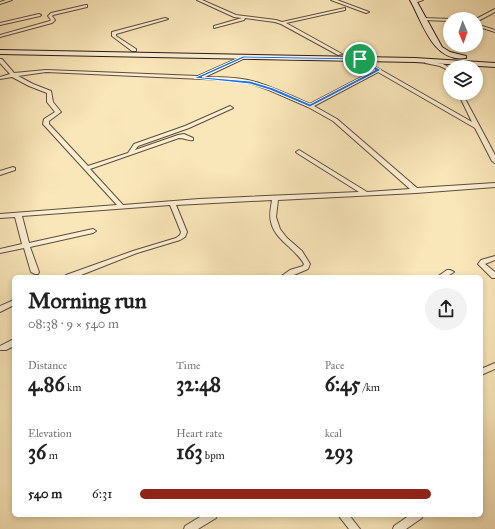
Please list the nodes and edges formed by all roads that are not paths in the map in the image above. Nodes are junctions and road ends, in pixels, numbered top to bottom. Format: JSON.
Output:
{"nodes":[{"id":1,"x":10,"y":0,"type":"edge"},
{"id":2,"x":200,"y":0,"type":"edge"},
{"id":3,"x":333,"y":0,"type":"edge"},
{"id":4,"x":421,"y":0,"type":"edge"},
{"id":5,"x":413,"y":1,"type":"edge"},
{"id":6,"x":0,"y":2,"type":"edge"},
{"id":7,"x":86,"y":6,"type":"dead end"},
{"id":8,"x":344,"y":9,"type":"dead end"},
{"id":9,"x":495,"y":10,"type":"edge"},
{"id":10,"x":367,"y":12,"type":"dead end"},
{"id":11,"x":39,"y":14,"type":"dead end"},
{"id":12,"x":483,"y":17,"type":"edge"},
{"id":13,"x":245,"y":18,"type":"junction"},
{"id":14,"x":166,"y":19,"type":"dead end"},
{"id":15,"x":424,"y":19,"type":"junction"},
{"id":16,"x":443,"y":20,"type":"edge"},
{"id":17,"x":282,"y":23,"type":"junction"},
{"id":18,"x":0,"y":24,"type":"edge"},
{"id":19,"x":215,"y":27,"type":"dead end"},
{"id":20,"x":483,"y":27,"type":"edge"},
{"id":21,"x":495,"y":31,"type":"edge"},
{"id":22,"x":0,"y":36,"type":"edge"},
{"id":23,"x":0,"y":47,"type":"edge"},
{"id":24,"x":134,"y":50,"type":"junction"},
{"id":25,"x":0,"y":52,"type":"edge"},
{"id":26,"x":431,"y":52,"type":"junction"},
{"id":27,"x":183,"y":53,"type":"junction"},
{"id":28,"x":340,"y":54,"type":"junction"},
{"id":29,"x":243,"y":57,"type":"junction"},
{"id":30,"x":360,"y":59,"type":"junction"},
{"id":31,"x":0,"y":60,"type":"edge"},
{"id":32,"x":415,"y":60,"type":"junction"},
{"id":33,"x":443,"y":60,"type":"edge"},
{"id":34,"x":466,"y":60,"type":"joint"},
{"id":35,"x":483,"y":60,"type":"edge"},
{"id":36,"x":495,"y":60,"type":"edge"},
{"id":37,"x":483,"y":63,"type":"edge"},
{"id":38,"x":495,"y":65,"type":"edge"},
{"id":39,"x":443,"y":66,"type":"edge"},
{"id":40,"x":378,"y":70,"type":"junction"},
{"id":41,"x":13,"y":75,"type":"junction"},
{"id":42,"x":0,"y":78,"type":"edge"},
{"id":43,"x":197,"y":78,"type":"junction"},
{"id":44,"x":464,"y":100,"type":"edge"},
{"id":45,"x":310,"y":106,"type":"junction"},
{"id":46,"x":230,"y":108,"type":"dead end"},
{"id":47,"x":478,"y":127,"type":"junction"},
{"id":48,"x":191,"y":140,"type":"dead end"},
{"id":49,"x":299,"y":152,"type":"dead end"},
{"id":50,"x":130,"y":154,"type":"junction"},
{"id":51,"x":495,"y":161,"type":"edge"},
{"id":52,"x":87,"y":168,"type":"junction"},
{"id":53,"x":13,"y":169,"type":"dead end"},
{"id":54,"x":0,"y":173,"type":"edge"},
{"id":55,"x":495,"y":185,"type":"edge"},
{"id":56,"x":416,"y":191,"type":"junction"},
{"id":57,"x":366,"y":194,"type":"junction"},
{"id":58,"x":275,"y":198,"type":"junction"},
{"id":59,"x":172,"y":203,"type":"junction"},
{"id":60,"x":121,"y":206,"type":"junction"},
{"id":61,"x":18,"y":214,"type":"junction"},
{"id":62,"x":0,"y":216,"type":"edge"},
{"id":63,"x":93,"y":231,"type":"dead end"},
{"id":64,"x":26,"y":246,"type":"junction"},
{"id":65,"x":0,"y":251,"type":"edge"},
{"id":66,"x":495,"y":258,"type":"edge"},
{"id":67,"x":35,"y":272,"type":"dead end"},
{"id":68,"x":450,"y":272,"type":"dead end"},
{"id":69,"x":74,"y":275,"type":"edge"},
{"id":70,"x":288,"y":275,"type":"edge"},
{"id":71,"x":445,"y":275,"type":"edge"},
{"id":72,"x":495,"y":276,"type":"edge"},
{"id":73,"x":12,"y":303,"type":"edge"},
{"id":74,"x":0,"y":309,"type":"edge"},
{"id":75,"x":12,"y":343,"type":"edge"},
{"id":76,"x":3,"y":348,"type":"dead end"},
{"id":77,"x":495,"y":366,"type":"edge"},
{"id":78,"x":483,"y":371,"type":"edge"},
{"id":79,"x":209,"y":517,"type":"edge"},
{"id":80,"x":345,"y":517,"type":"edge"},
{"id":81,"x":415,"y":517,"type":"edge"},
{"id":82,"x":189,"y":529,"type":"edge"},
{"id":83,"x":355,"y":529,"type":"edge"},
{"id":84,"x":398,"y":529,"type":"edge"}],
"edges":[{"from":1,"to":6,"type":"street"},
{"from":2,"to":13,"type":"street"},
{"from":3,"to":10,"type":"street"},
{"from":4,"to":5,"type":"street"},
{"from":5,"to":15,"type":"main road"},
{"from":7,"to":22,"type":"street"},
{"from":8,"to":17,"type":"street"},
{"from":9,"to":12,"type":"street"},
{"from":11,"to":18,"type":"street"},
{"from":13,"to":17,"type":"street"},
{"from":13,"to":19,"type":"street"},
{"from":14,"to":24,"type":"street"},
{"from":15,"to":16,"type":"street"},
{"from":15,"to":26,"type":"main road"},
{"from":17,"to":28,"type":"street"},
{"from":20,"to":21,"type":"street"},
{"from":23,"to":24,"type":"main road"},
{"from":24,"to":27,"type":"main road"},
{"from":25,"to":27,"type":"main road"},
{"from":26,"to":28,"type":"main road"},
{"from":26,"to":34,"type":"main road"},
{"from":26,"to":34,"type":"main road"},
{"from":27,"to":28,"type":"main road"},
{"from":27,"to":29,"type":"main road"},
{"from":29,"to":30,"type":"main road"},
{"from":29,"to":43,"type":"street"},
{"from":30,"to":32,"type":"main road"},
{"from":30,"to":40,"type":"street"},
{"from":31,"to":41,"type":"street"},
{"from":32,"to":33,"type":"main road"},
{"from":32,"to":39,"type":"street"},
{"from":35,"to":36,"type":"main road"},
{"from":37,"to":38,"type":"main road"},
{"from":40,"to":45,"type":"street"},
{"from":40,"to":47,"type":"street"},
{"from":41,"to":42,"type":"street"},
{"from":41,"to":43,"type":"street"},
{"from":41,"to":52,"type":"street"},
{"from":43,"to":45,"type":"street"},
{"from":44,"to":47,"type":"street"},
{"from":45,"to":56,"type":"street"},
{"from":46,"to":50,"type":"street"},
{"from":47,"to":51,"type":"street"},
{"from":48,"to":50,"type":"street"},
{"from":49,"to":57,"type":"street"},
{"from":50,"to":52,"type":"street"},
{"from":52,"to":60,"type":"street"},
{"from":53,"to":54,"type":"street"},
{"from":55,"to":56,"type":"street"},
{"from":56,"to":57,"type":"street"},
{"from":57,"to":58,"type":"street"},
{"from":58,"to":59,"type":"street"},
{"from":58,"to":70,"type":"street"},
{"from":59,"to":60,"type":"street"},
{"from":59,"to":69,"type":"street"},
{"from":60,"to":61,"type":"street"},
{"from":61,"to":62,"type":"street"},
{"from":61,"to":64,"type":"street"},
{"from":63,"to":64,"type":"street"},
{"from":64,"to":65,"type":"street"},
{"from":64,"to":67,"type":"street"},
{"from":66,"to":72,"type":"street"},
{"from":68,"to":71,"type":"street"},
{"from":73,"to":74,"type":"street"},
{"from":75,"to":76,"type":"street"},
{"from":77,"to":78,"type":"street"},
{"from":79,"to":82,"type":"street"},
{"from":80,"to":83,"type":"street"},
{"from":81,"to":84,"type":"street"}]}
